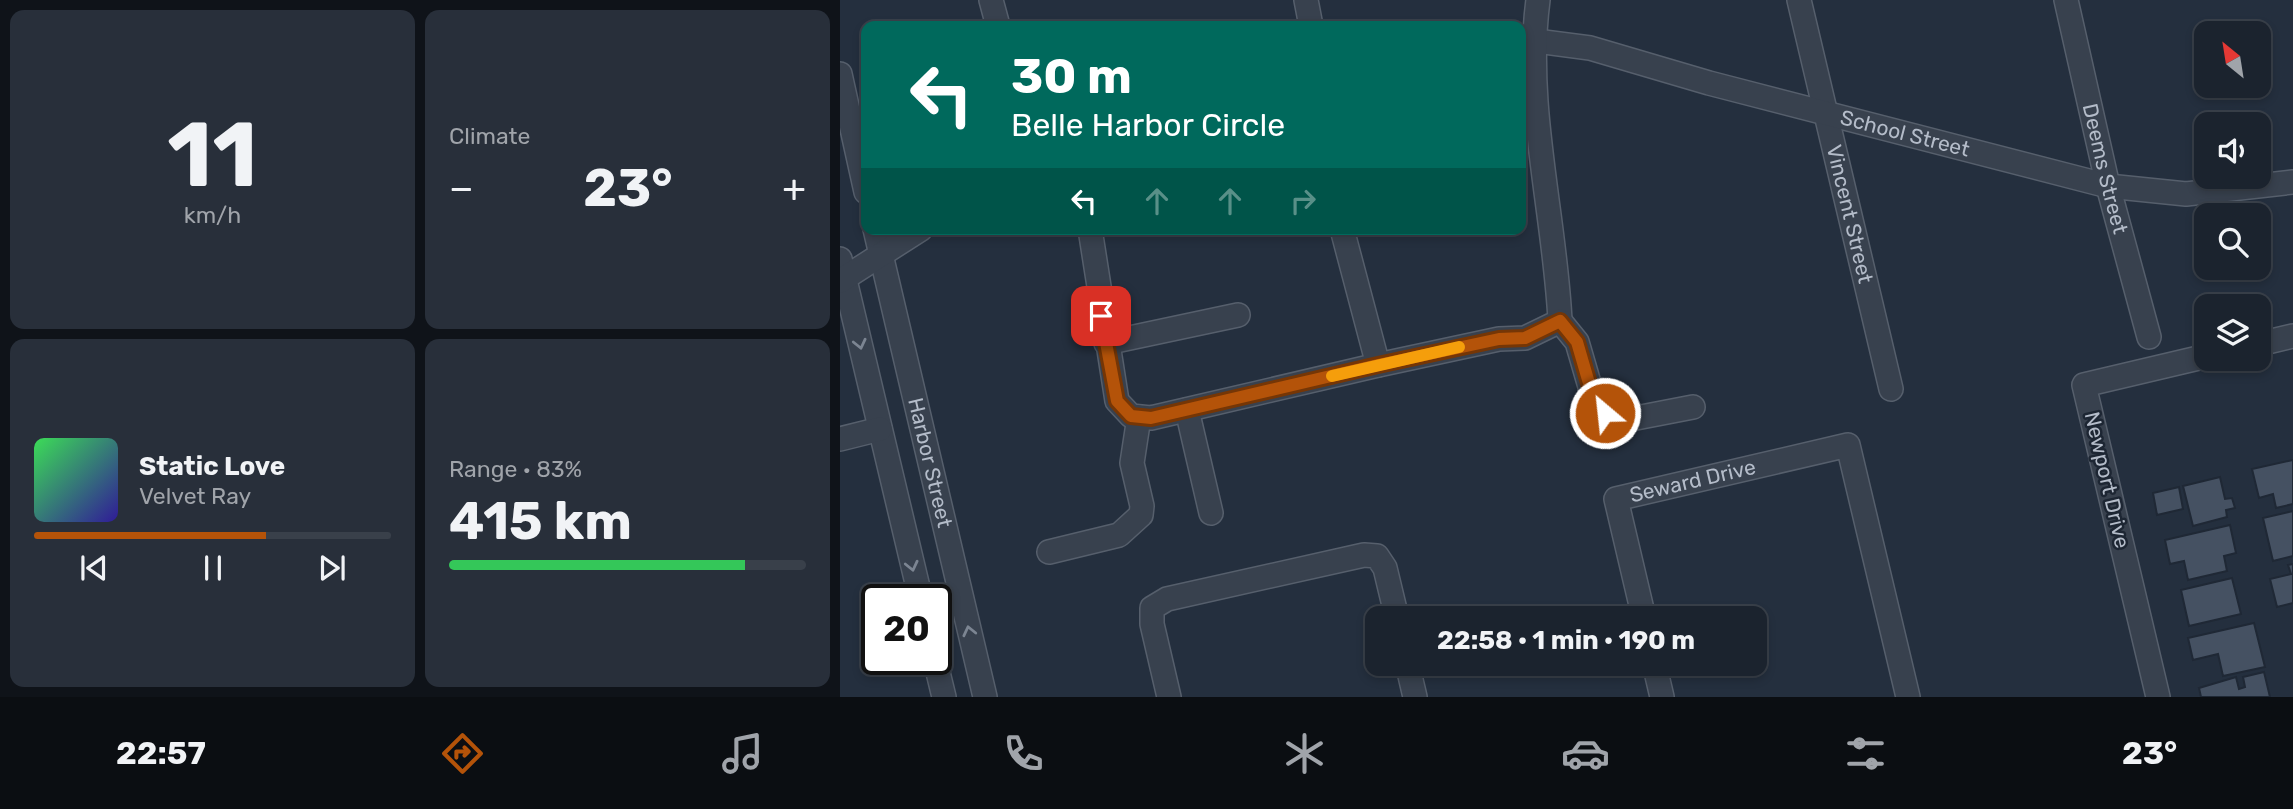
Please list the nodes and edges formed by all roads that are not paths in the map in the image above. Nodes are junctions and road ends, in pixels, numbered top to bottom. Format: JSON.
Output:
{"nodes":[{"id":1,"x":990,"y":0,"type":"edge"},
{"id":2,"x":1306,"y":0,"type":"edge"},
{"id":3,"x":1538,"y":0,"type":"edge"},
{"id":4,"x":1799,"y":0,"type":"edge"},
{"id":5,"x":2066,"y":0,"type":"edge"},
{"id":6,"x":996,"y":21,"type":"edge"},
{"id":7,"x":1310,"y":21,"type":"edge"},
{"id":8,"x":1527,"y":39,"type":"edge"},
{"id":9,"x":840,"y":74,"type":"edge"},
{"id":10,"x":1825,"y":114,"type":"junction"},
{"id":11,"x":861,"y":169,"type":"edge"},
{"id":12,"x":2293,"y":183,"type":"edge"},
{"id":13,"x":2108,"y":186,"type":"junction"},
{"id":14,"x":876,"y":235,"type":"edge"},
{"id":15,"x":912,"y":235,"type":"edge"},
{"id":16,"x":1091,"y":235,"type":"edge"},
{"id":17,"x":1344,"y":235,"type":"edge"},
{"id":18,"x":881,"y":257,"type":"junction"},
{"id":19,"x":841,"y":272,"type":"edge"},
{"id":20,"x":1238,"y":315,"type":"dead end"},
{"id":21,"x":1560,"y":321,"type":"junction"},
{"id":22,"x":2293,"y":336,"type":"edge"},
{"id":23,"x":2148,"y":337,"type":"dead end"},
{"id":24,"x":2271,"y":341,"type":"edge"},
{"id":25,"x":1106,"y":343,"type":"junction"},
{"id":26,"x":2194,"y":359,"type":"edge"},
{"id":27,"x":1378,"y":365,"type":"junction"},
{"id":28,"x":1891,"y":388,"type":"dead end"},
{"id":29,"x":1693,"y":407,"type":"dead end"},
{"id":30,"x":1187,"y":410,"type":"junction"},
{"id":31,"x":1139,"y":417,"type":"junction"},
{"id":32,"x":880,"y":429,"type":"junction"},
{"id":33,"x":840,"y":439,"type":"edge"},
{"id":34,"x":1211,"y":513,"type":"dead end"},
{"id":35,"x":1049,"y":552,"type":"dead end"},
{"id":36,"x":917,"y":584,"type":"edge"},
{"id":37,"x":1394,"y":606,"type":"edge"},
{"id":38,"x":1641,"y":606,"type":"edge"},
{"id":39,"x":939,"y":675,"type":"edge"},
{"id":40,"x":1410,"y":676,"type":"edge"},
{"id":41,"x":1657,"y":676,"type":"edge"},
{"id":42,"x":944,"y":697,"type":"edge"},
{"id":43,"x":985,"y":697,"type":"edge"},
{"id":44,"x":1169,"y":697,"type":"edge"},
{"id":45,"x":1415,"y":697,"type":"edge"},
{"id":46,"x":1662,"y":697,"type":"edge"},
{"id":47,"x":1908,"y":697,"type":"edge"},
{"id":48,"x":2158,"y":697,"type":"edge"}],
"edges":[{"from":1,"to":6,"type":"street"},
{"from":2,"to":7,"type":"street"},
{"from":3,"to":8,"type":"street"},
{"from":4,"to":10,"type":"street","name":"Vincent Street"},
{"from":5,"to":13,"type":"street","name":"Deems Street"},
{"from":8,"to":10,"type":"street","name":"School Street"},
{"from":8,"to":21,"type":"street"},
{"from":9,"to":11,"type":"street"},
{"from":10,"to":13,"type":"street","name":"School Street"},
{"from":10,"to":28,"type":"street","name":"Vincent Street"},
{"from":12,"to":13,"type":"street","name":"School Street"},
{"from":13,"to":23,"type":"street","name":"Deems Street"},
{"from":14,"to":18,"type":"street","name":"Harbor Street"},
{"from":15,"to":18,"type":"street"},
{"from":16,"to":25,"type":"street"},
{"from":17,"to":27,"type":"street"},
{"from":18,"to":19,"type":"street"},
{"from":43,"to":18,"type":"street","name":"Harbor Street","one_way":true},
{"from":19,"to":32,"type":"street","name":"Harbor Street","one_way":true},
{"from":20,"to":25,"type":"street"},
{"from":21,"to":27,"type":"street"},
{"from":21,"to":29,"type":"street"},
{"from":22,"to":24,"type":"street"},
{"from":25,"to":31,"type":"street"},
{"from":26,"to":48,"type":"street","name":"Newport Drive"},
{"from":27,"to":30,"type":"street"},
{"from":30,"to":31,"type":"street"},
{"from":30,"to":34,"type":"street"},
{"from":31,"to":35,"type":"street"},
{"from":32,"to":33,"type":"street"},
{"from":32,"to":36,"type":"street","name":"Harbor Street","one_way":true},
{"from":37,"to":44,"type":"street"},
{"from":38,"to":47,"type":"street","name":"Seward Drive"},
{"from":39,"to":42,"type":"street"},
{"from":40,"to":45,"type":"street"},
{"from":41,"to":46,"type":"street"}]}
